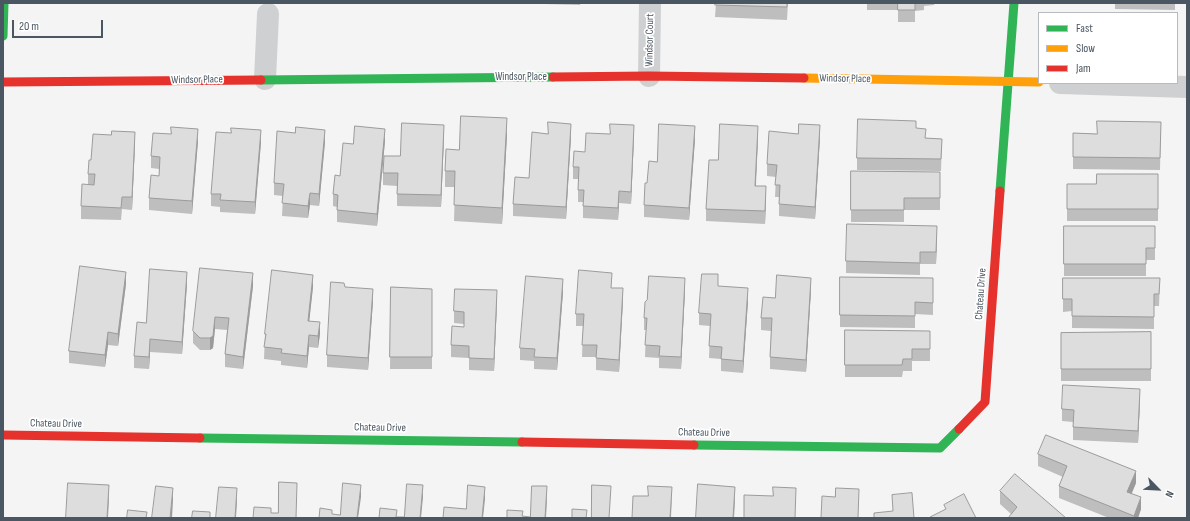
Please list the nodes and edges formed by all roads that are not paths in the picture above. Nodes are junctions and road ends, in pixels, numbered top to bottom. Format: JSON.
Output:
{"nodes":[{"id":1,"x":4,"y":3,"type":"edge"},
{"id":2,"x":650,"y":3,"type":"edge"},
{"id":3,"x":1014,"y":3,"type":"edge"},
{"id":4,"x":268,"y":14,"type":"dead end"},
{"id":5,"x":3,"y":36,"type":"edge"},
{"id":6,"x":649,"y":76,"type":"junction"},
{"id":7,"x":265,"y":79,"type":"junction"},
{"id":8,"x":3,"y":82,"type":"edge"},
{"id":9,"x":1010,"y":82,"type":"junction"},
{"id":10,"x":1038,"y":82,"type":"edge"},
{"id":11,"x":1092,"y":84,"type":"edge"},
{"id":12,"x":1187,"y":87,"type":"edge"},
{"id":13,"x":3,"y":435,"type":"edge"}],
"edges":[{"from":1,"to":5,"type":"street"},
{"from":2,"to":6,"type":"street","name":"Windsor Court"},
{"from":3,"to":9,"type":"street","name":"Chateau Drive"},
{"from":4,"to":7,"type":"street"},
{"from":6,"to":7,"type":"street","name":"Windsor Place"},
{"from":6,"to":9,"type":"street","name":"Windsor Place"},
{"from":7,"to":8,"type":"street","name":"Windsor Place"},
{"from":9,"to":10,"type":"street","name":"Windsor Place"},
{"from":9,"to":13,"type":"street","name":"Chateau Drive"},
{"from":11,"to":12,"type":"street"}]}
